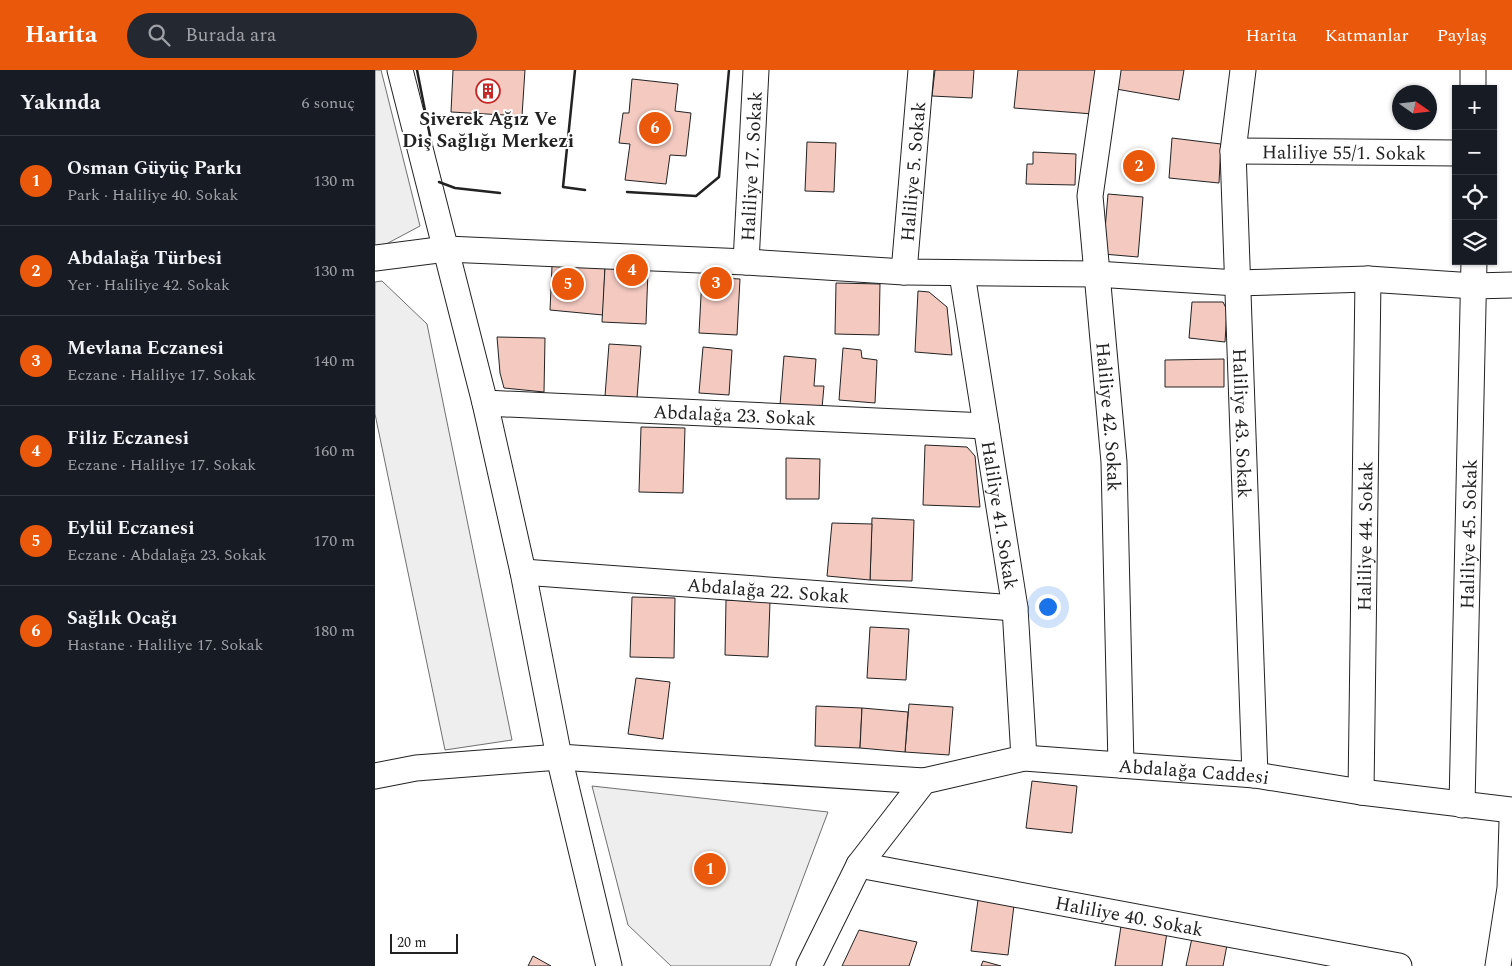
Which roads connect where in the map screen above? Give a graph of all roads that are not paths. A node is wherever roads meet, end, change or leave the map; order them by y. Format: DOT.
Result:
graph roads {
  1 [pos="400,70"];
  2 [pos="756,70"];
  3 [pos="921,70"];
  4 [pos="1108,70"];
  5 [pos="1243,70"];
  6 [pos="1473,70"];
  7 [pos="1473,85"];
  8 [pos="1233,151"];
  9 [pos="1452,154"];
  10 [pos="446,249"];
  11 [pos="375,258"];
  12 [pos="746,262"];
  13 [pos="1474,265"];
  14 [pos="904,272"];
  15 [pos="962,274"];
  16 [pos="1096,274"];
  17 [pos="1368,279"];
  18 [pos="1237,283"];
  19 [pos="1512,285"];
  20 [pos="1474,286"];
  21 [pos="485,403"];
  22 [pos="985,426"];
  23 [pos="523,572"];
  24 [pos="1015,608"];
  25 [pos="559,757"];
  26 [pos="1024,758"];
  27 [pos="1121,765"];
  28 [pos="1255,775"];
  29 [pos="375,776"];
  30 [pos="924,781"];
  31 [pos="1361,792"];
  32 [pos="1462,805"];
  33 [pos="1512,810"];
  34 [pos="1512,821"];
  35 [pos="859,865"];
  36 [pos="1511,888"];
  37 [pos="609,966"];
  38 [pos="809,966"];
  39 [pos="1399,966"];
  40 [pos="1498,966"];
  1 -- 10 [label="street"];
  2 -- 12 [label="street, Haliliye 17. Sokak"];
  3 -- 14 [label="street, Haliliye 5. Sokak"];
  4 -- 16 [label="street, Haliliye 42. Sokak"];
  5 -- 8 [label="street, Haliliye 43. Sokak"];
  6 -- 7 [label="street"];
  8 -- 9 [label="street, Haliliye 55/1. Sokak"];
  8 -- 18 [label="street, Haliliye 43. Sokak"];
  10 -- 11 [label="street"];
  10 -- 12 [label="street"];
  10 -- 21 [label="street"];
  12 -- 14 [label="street"];
  13 -- 20 [label="street, Haliliye 45. Sokak"];
  14 -- 15 [label="street"];
  15 -- 16 [label="street"];
  15 -- 22 [label="street, Haliliye 41. Sokak"];
  16 -- 18 [label="street"];
  16 -- 27 [label="street, Haliliye 42. Sokak"];
  17 -- 18 [label="street"];
  17 -- 20 [label="street"];
  17 -- 31 [label="street, Haliliye 44. Sokak"];
  18 -- 28 [label="street, Haliliye 43. Sokak"];
  19 -- 20 [label="street"];
  20 -- 32 [label="street, Haliliye 45. Sokak"];
  21 -- 22 [label="street, Abdalağa 23. Sokak"];
  21 -- 23 [label="street"];
  22 -- 24 [label="street, Haliliye 41. Sokak"];
  23 -- 24 [label="street, Abdalağa 22. Sokak"];
  23 -- 25 [label="street"];
  24 -- 26 [label="street, Haliliye 41. Sokak"];
  25 -- 29 [label="street, Abdalağa Caddesi"];
  25 -- 30 [label="street, Abdalağa Caddesi"];
  25 -- 37 [label="street"];
  26 -- 27 [label="street, Abdalağa Caddesi"];
  26 -- 30 [label="street, Abdalağa Caddesi"];
  27 -- 28 [label="street, Abdalağa Caddesi"];
  28 -- 31 [label="street, Abdalağa Caddesi"];
  30 -- 35 [label="street"];
  31 -- 32 [label="street, Abdalağa Caddesi"];
  32 -- 33 [label="street, Abdalağa Caddesi"];
  34 -- 36 [label="street"];
  35 -- 38 [label="street"];
  35 -- 39 [label="street, Haliliye 40. Sokak"];
  36 -- 40 [label="street"];
}
